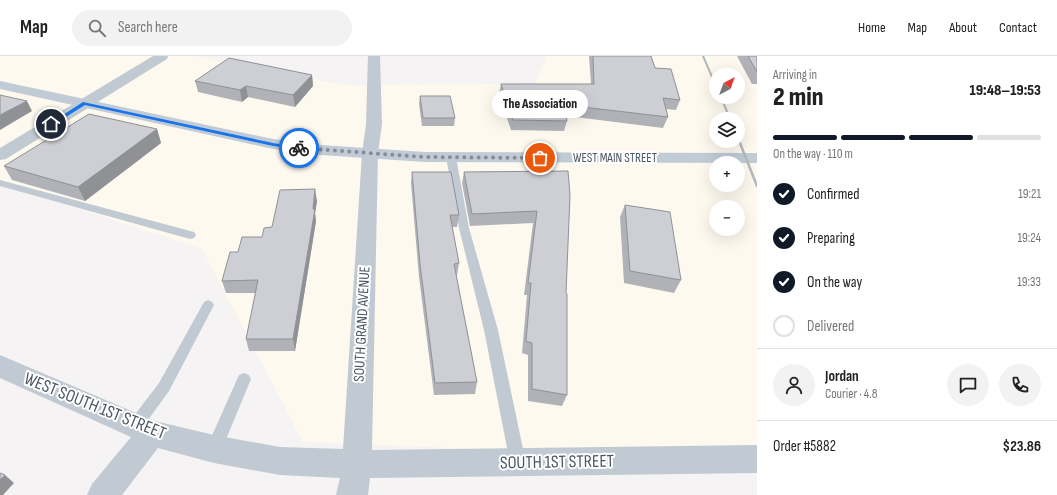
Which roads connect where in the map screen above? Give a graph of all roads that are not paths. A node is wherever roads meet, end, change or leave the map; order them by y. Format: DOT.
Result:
graph roads {
  1 [pos="162,56"];
  2 [pos="374,56"];
  3 [pos="0,85"];
  4 [pos="85,103"];
  5 [pos="370,153"];
  6 [pos="0,155"];
  7 [pos="451,157"];
  8 [pos="757,158"];
  9 [pos="0,184"];
  10 [pos="190,235"];
  11 [pos="208,305"];
  12 [pos="0,366"];
  13 [pos="244,379"];
  14 [pos="144,429"];
  15 [pos="214,449"];
  16 [pos="757,459"];
  17 [pos="518,463"];
  18 [pos="357,464"];
  19 [pos="103,495"];
  20 [pos="352,495"];
  1 -- 4 [label="street"];
  2 -- 5 [label="street, SOUTH GRAND AVENUE"];
  3 -- 4 [label="main road, WEST MAIN STREET"];
  4 -- 5 [label="main road, WEST MAIN STREET"];
  4 -- 6 [label="street"];
  5 -- 7 [label="main road, WEST MAIN STREET"];
  5 -- 18 [label="street, SOUTH GRAND AVENUE"];
  7 -- 8 [label="main road, WEST MAIN STREET"];
  7 -- 17 [label="lane"];
  9 -- 10 [label="lane"];
  11 -- 14 [label="lane"];
  12 -- 14 [label="street, WEST SOUTH 1ST STREET"];
  13 -- 15 [label="lane"];
  14 -- 15 [label="street, WEST SOUTH 1ST STREET"];
  14 -- 19 [label="street"];
  15 -- 18 [label="street, WEST SOUTH 1ST STREET"];
  16 -- 17 [label="street, SOUTH 1ST STREET"];
  17 -- 18 [label="street, SOUTH 1ST STREET"];
  18 -- 20 [label="street, SOUTH GRAND AVENUE"];
}
